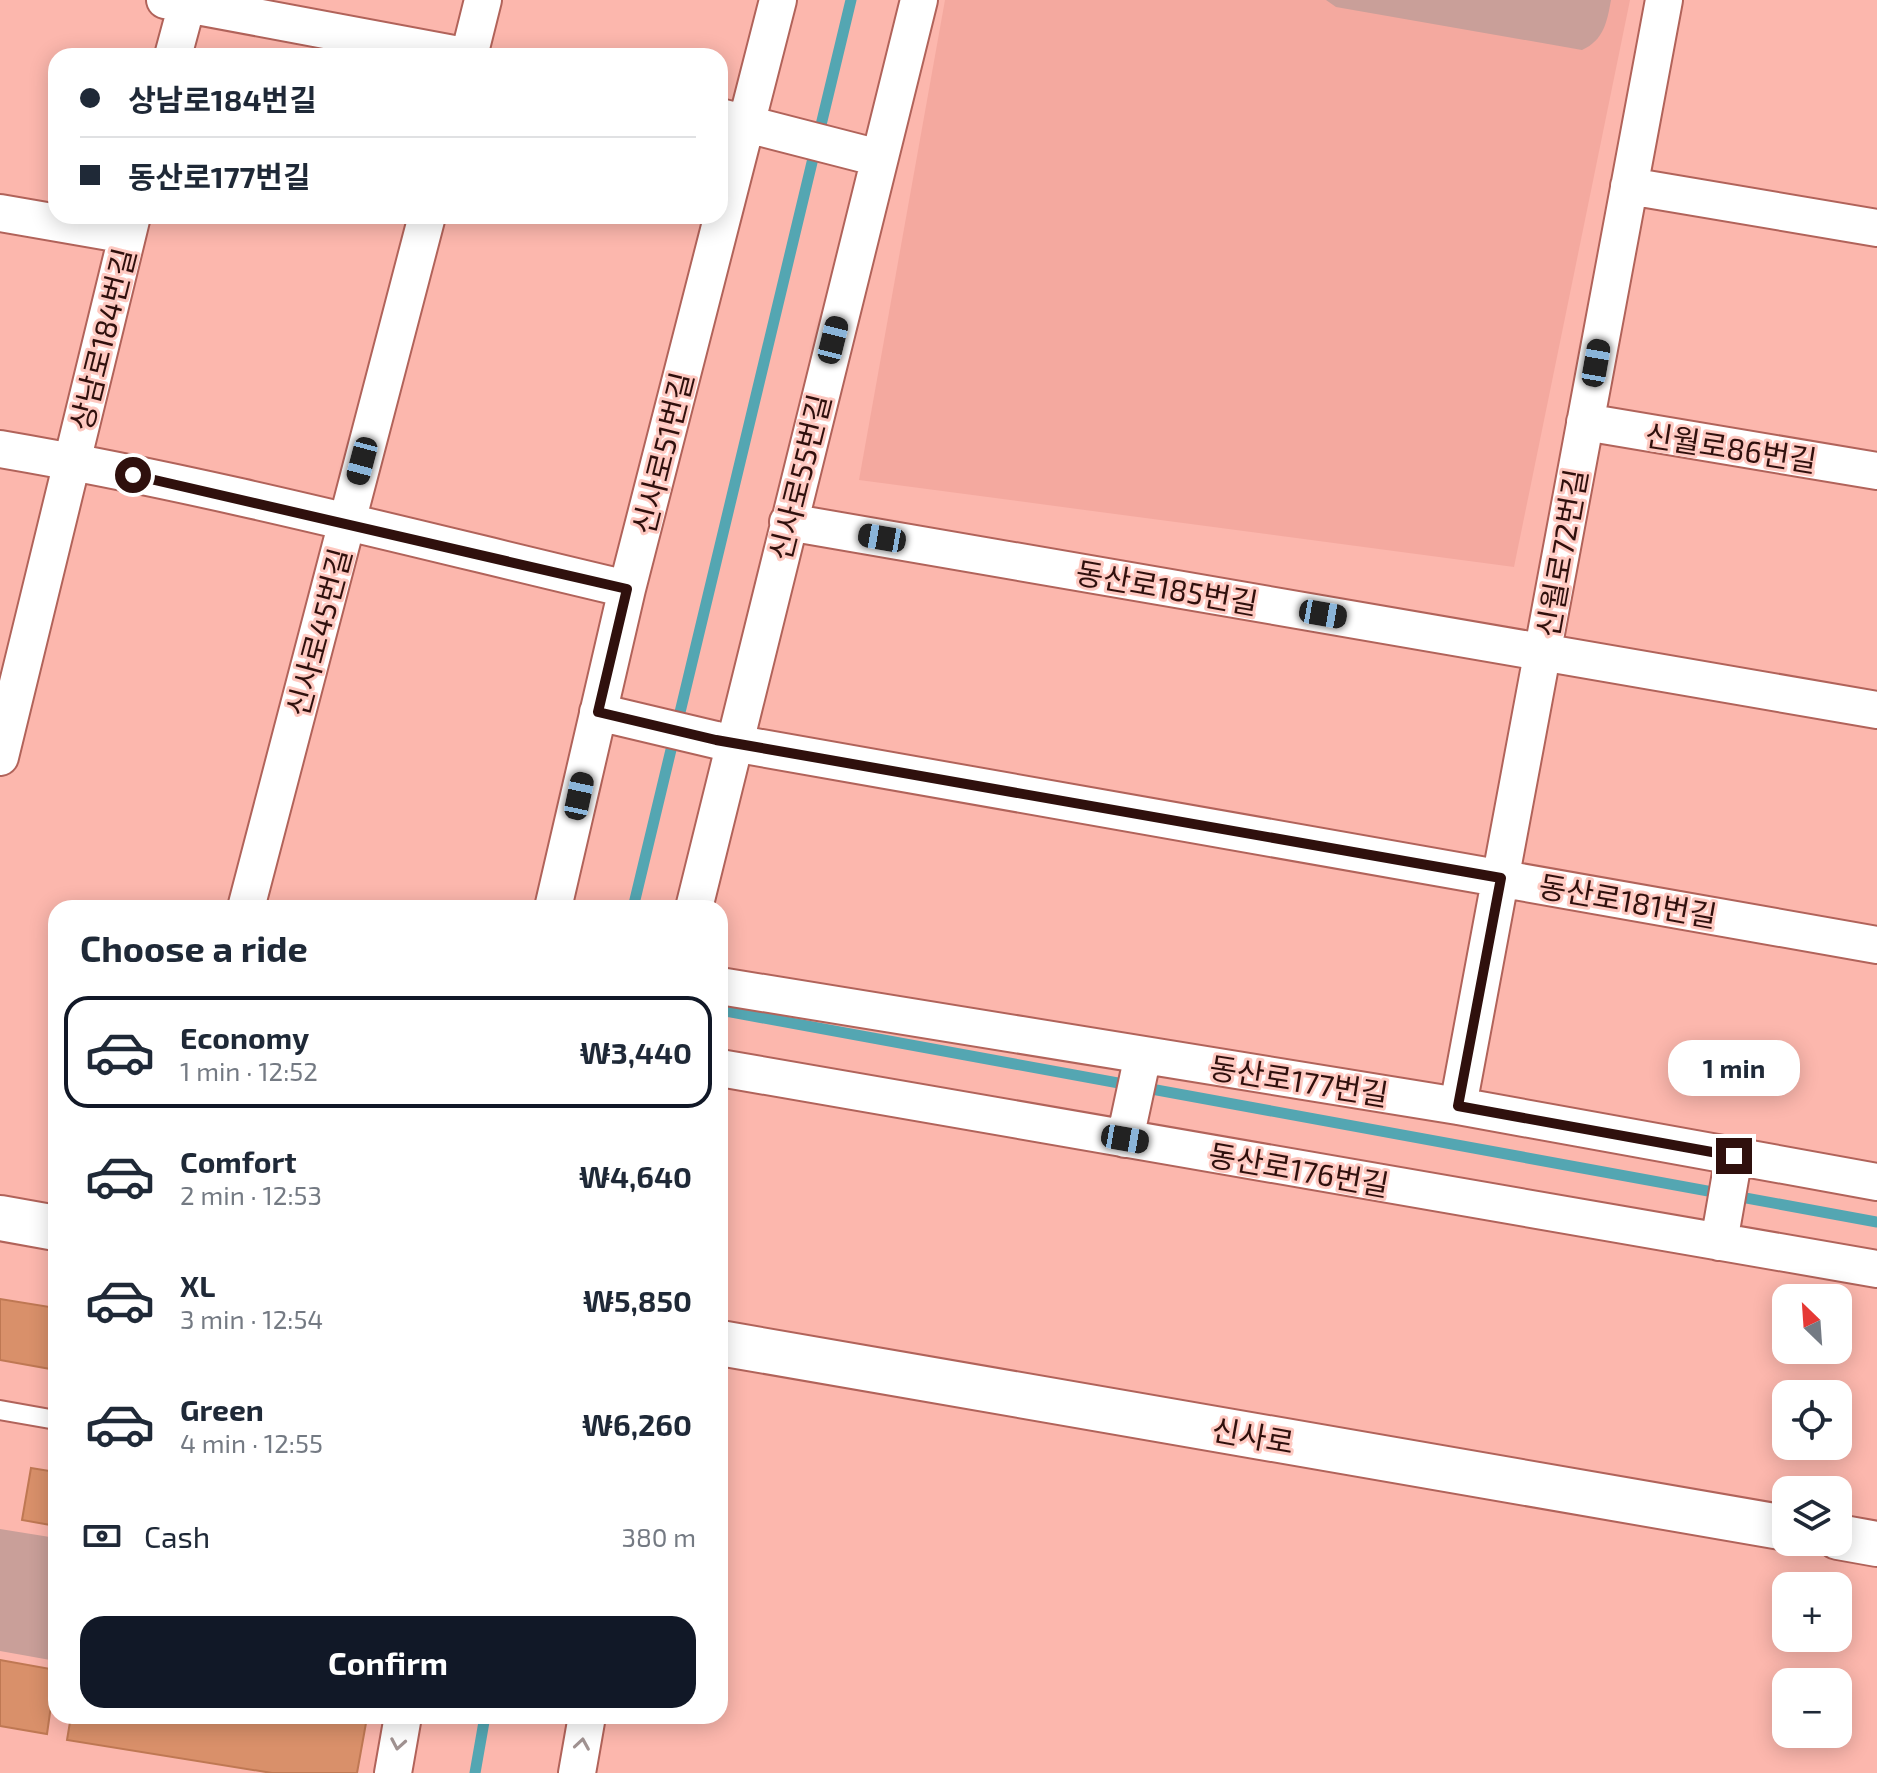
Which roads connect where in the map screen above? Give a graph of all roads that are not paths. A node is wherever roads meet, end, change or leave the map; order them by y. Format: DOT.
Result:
graph roads {
  1 [pos="483,0"];
  2 [pos="778,0"];
  3 [pos="919,0"];
  4 [pos="1664,0"];
  5 [pos="176,2"];
  6 [pos="173,48"];
  7 [pos="423,48"];
  8 [pos="468,48"];
  9 [pos="743,123"];
  10 [pos="872,157"];
  11 [pos="728,183"];
  12 [pos="1629,186"];
  13 [pos="0,213"];
  14 [pos="48,217"];
  15 [pos="425,224"];
  16 [pos="718,224"];
  17 [pos="130,225"];
  18 [pos="1877,228"];
  19 [pos="1585,422"];
  20 [pos="0,449"];
  21 [pos="72,461"];
  22 [pos="1877,471"];
  23 [pos="346,522"];
  24 [pos="788,522"];
  25 [pos="627,589"];
  26 [pos="1543,652"];
  27 [pos="7,698"];
  28 [pos="1877,710"];
  29 [pos="608,713"];
  30 [pos="726,741"];
  31 [pos="0,757"];
  32 [pos="1501,878"];
  33 [pos="248,900"];
  34 [pos="555,900"];
  35 [pos="696,900"];
  36 [pos="1877,945"];
  37 [pos="728,987"];
  38 [pos="1142,1060"];
  39 [pos="728,1069"];
  40 [pos="1458,1106"];
  41 [pos="1127,1133"];
  42 [pos="1732,1165"];
  43 [pos="1877,1182"];
  44 [pos="0,1218"];
  45 [pos="48,1227"];
  46 [pos="1720,1236"];
  47 [pos="1877,1269"];
  48 [pos="728,1344"];
  49 [pos="0,1410"];
  50 [pos="48,1419"];
  51 [pos="1772,1526"];
  52 [pos="1852,1540"];
  53 [pos="1877,1544"];
  54 [pos="402,1724"];
  55 [pos="586,1724"];
  56 [pos="393,1773"];
  57 [pos="577,1773"];
  1 -- 8 [label="street"];
  2 -- 9 [label="street, 신사로51번길"];
  3 -- 10 [label="street, 신사로55번길"];
  4 -- 12 [label="street, 신월로72번길"];
  5 -- 6 [label="street"];
  5 -- 7 [label="street"];
  9 -- 10 [label="street"];
  9 -- 11 [label="street, 신사로51번길"];
  10 -- 24 [label="street, 신사로55번길"];
  12 -- 18 [label="street"];
  12 -- 19 [label="street, 신월로72번길"];
  13 -- 14 [label="street"];
  15 -- 23 [label="street, 신사로45번길"];
  16 -- 25 [label="street, 신사로51번길"];
  17 -- 21 [label="street, 상남로184번길"];
  19 -- 22 [label="street, 신월로86번길"];
  19 -- 26 [label="street, 신월로72번길"];
  20 -- 21 [label="street, 상남로184번길"];
  21 -- 23 [label="street, 상남로184번길"];
  21 -- 27 [label="street, 상남로184번길"];
  23 -- 25 [label="street, 상남로184번길"];
  23 -- 33 [label="street, 신사로45번길"];
  24 -- 26 [label="street, 동산로185번길"];
  24 -- 30 [label="street, 신사로55번길"];
  25 -- 29 [label="street, 신사로51번길"];
  26 -- 28 [label="street, 동산로185번길"];
  26 -- 32 [label="street, 신월로72번길"];
  27 -- 31 [label="street, 상남로184번길"];
  29 -- 30 [label="street, 동산로181번길"];
  29 -- 34 [label="street, 신사로51번길"];
  30 -- 32 [label="street, 동산로181번길"];
  30 -- 35 [label="street, 신사로55번길"];
  32 -- 36 [label="street, 동산로181번길"];
  32 -- 40 [label="street, 신월로72번길"];
  37 -- 38 [label="street, 동산로177번길"];
  38 -- 40 [label="street, 동산로177번길"];
  38 -- 41 [label="street"];
  39 -- 41 [label="street, 동산로176번길"];
  40 -- 42 [label="street, 동산로177번길"];
  41 -- 46 [label="street, 동산로176번길"];
  42 -- 43 [label="street, 동산로177번길"];
  42 -- 46 [label="street"];
  44 -- 45 [label="main road"];
  46 -- 47 [label="street, 동산로176번길"];
  48 -- 51 [label="main road, 신사로"];
  49 -- 50 [label="lane"];
  52 -- 53 [label="main road"];
  54 -- 56 [label="street, one-way"];
  57 -- 55 [label="street, one-way"];
}
